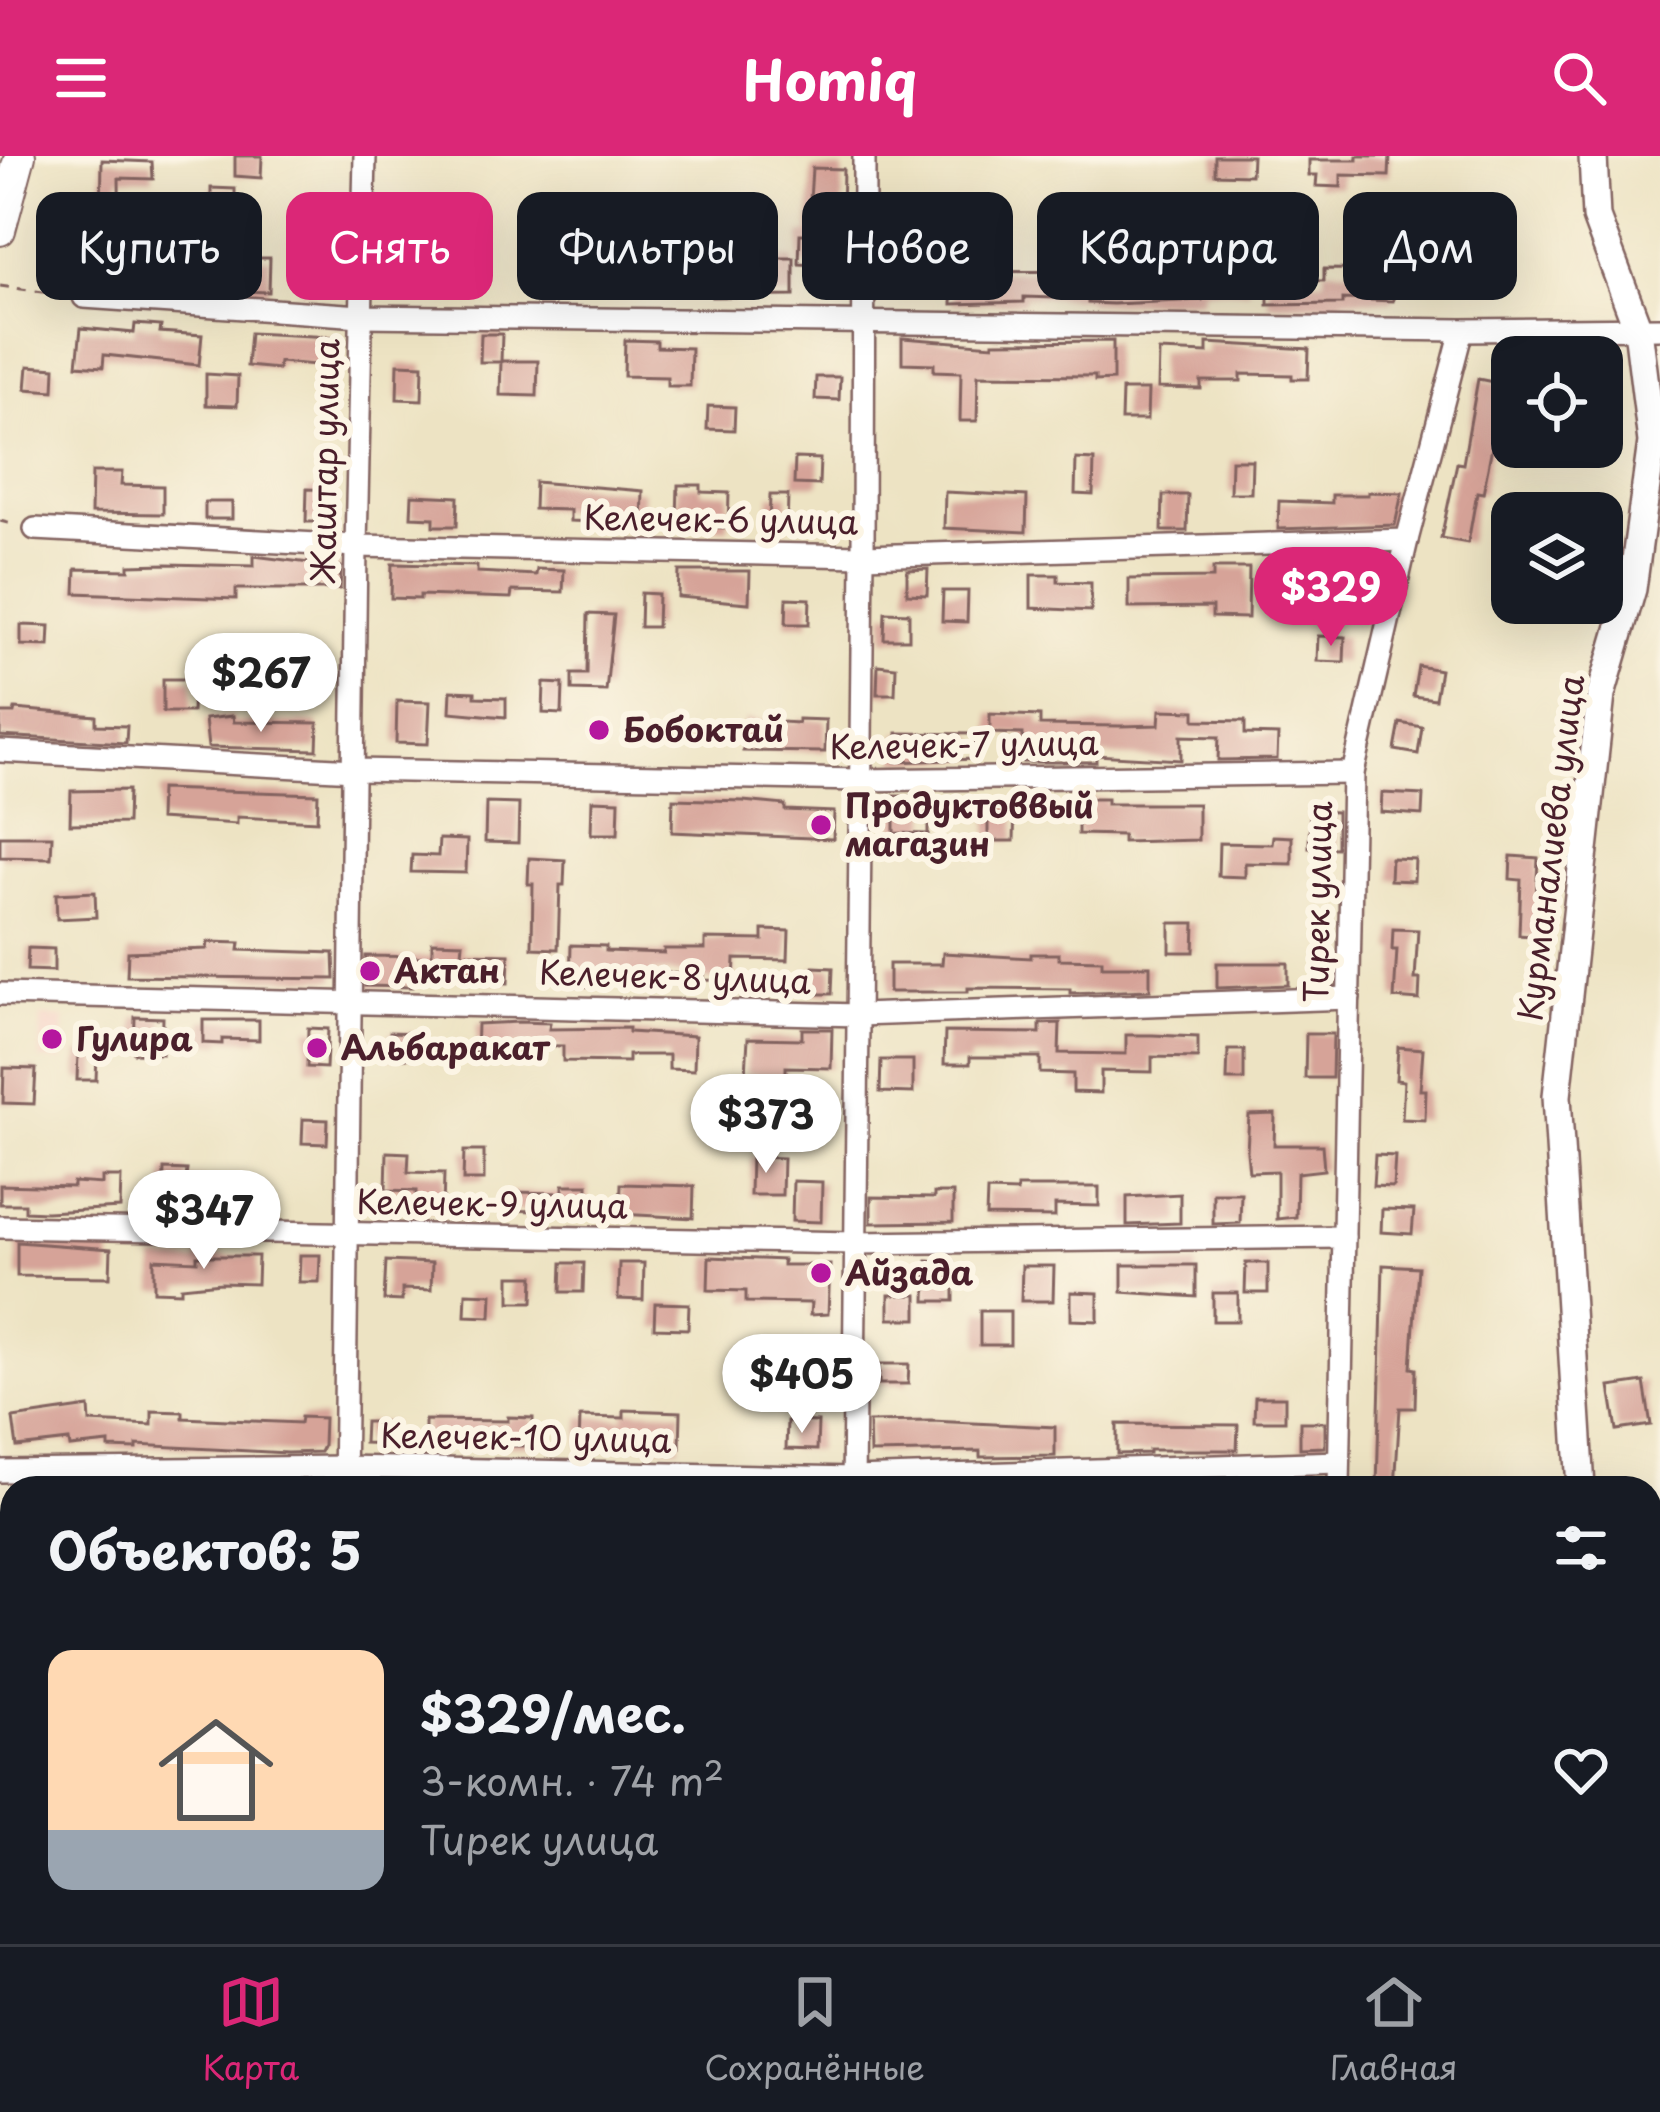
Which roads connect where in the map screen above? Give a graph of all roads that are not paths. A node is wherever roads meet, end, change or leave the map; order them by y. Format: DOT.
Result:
graph roads {
  1 [pos="20,156"];
  2 [pos="365,156"];
  3 [pos="863,156"];
  4 [pos="1593,156"];
  5 [pos="0,230"];
  6 [pos="128,300"];
  7 [pos="361,316"];
  8 [pos="862,324"];
  9 [pos="1649,329"];
  10 [pos="1462,330"];
  11 [pos="35,529"];
  12 [pos="1406,540"];
  13 [pos="356,546"];
  14 [pos="863,556"];
  15 [pos="0,751"];
  16 [pos="355,770"];
  17 [pos="1353,772"];
  18 [pos="859,780"];
  19 [pos="0,994"];
  20 [pos="1348,998"];
  21 [pos="352,1002"];
  22 [pos="859,1015"];
  23 [pos="0,1227"];
  24 [pos="346,1235"];
  25 [pos="1344,1237"];
  26 [pos="855,1243"];
  27 [pos="1339,1462"];
  28 [pos="0,1471"];
  29 [pos="246,1476"];
  30 [pos="344,1476"];
  31 [pos="853,1476"];
  32 [pos="1015,1476"];
  33 [pos="1339,1476"];
  34 [pos="1580,1476"];
  1 -- 5 [label="main road"];
  2 -- 7 [label="street, Жаштар улица"];
  3 -- 8 [label="street"];
  4 -- 9 [label="street, Курманалиева улица"];
  6 -- 7 [label="street"];
  7 -- 8 [label="street"];
  7 -- 13 [label="street, Жаштар улица"];
  8 -- 10 [label="street"];
  8 -- 14 [label="street"];
  9 -- 10 [label="street"];
  9 -- 34 [label="street, Курманалиева улица"];
  10 -- 12 [label="street, Тирек улица"];
  11 -- 13 [label="street, Келечек-6 улица"];
  12 -- 14 [label="street, Келечек-6 улица"];
  12 -- 17 [label="street, Тирек улица"];
  13 -- 14 [label="street, Келечек-6 улица"];
  13 -- 16 [label="street, Жаштар улица"];
  14 -- 18 [label="street"];
  15 -- 16 [label="street, Келечек-7 улица"];
  16 -- 18 [label="street, Келечек-7 улица"];
  16 -- 21 [label="street, Жаштар улица"];
  17 -- 18 [label="street, Келечек-7 улица"];
  17 -- 20 [label="street, Тирек улица"];
  18 -- 22 [label="street"];
  19 -- 21 [label="street, Келечек-8 улица"];
  20 -- 22 [label="street, Келечек-8 улица"];
  20 -- 25 [label="street, Тирек улица"];
  21 -- 22 [label="street, Келечек-8 улица"];
  21 -- 24 [label="street, Жаштар улица"];
  22 -- 26 [label="street"];
  23 -- 24 [label="street, Келечек-9 улица"];
  24 -- 26 [label="street, Келечек-9 улица"];
  24 -- 30 [label="street, Жаштар улица"];
  25 -- 26 [label="street, Келечек-9 улица"];
  25 -- 27 [label="street, Тирек улица"];
  26 -- 31 [label="street"];
  27 -- 32 [label="street, Келечек-10 улица"];
  27 -- 33 [label="street, Тирек улица"];
  28 -- 29 [label="street, Келечек-10 улица"];
}
